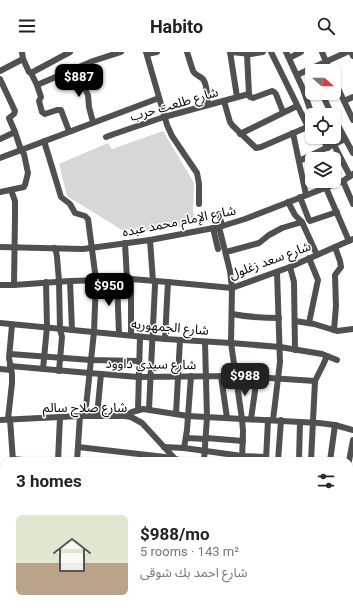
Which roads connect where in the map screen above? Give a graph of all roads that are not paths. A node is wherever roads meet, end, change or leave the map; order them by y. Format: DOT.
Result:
graph roads {
  1 [pos="70,52"];
  2 [pos="121,52"];
  3 [pos="157,52"];
  4 [pos="187,52"];
  5 [pos="231,52"];
  6 [pos="263,52"];
  7 [pos="271,52"];
  8 [pos="301,52"];
  9 [pos="322,52"];
  10 [pos="347,52"];
  11 [pos="351,52"];
  12 [pos="147,53"];
  13 [pos="247,54"];
  14 [pos="23,55"];
  15 [pos="288,55"];
  16 [pos="353,56"];
  17 [pos="326,62"];
  18 [pos="75,69"];
  19 [pos="0,71"];
  20 [pos="31,73"];
  21 [pos="297,76"];
  22 [pos="0,79"];
  23 [pos="37,85"];
  24 [pos="249,94"];
  25 [pos="341,95"];
  26 [pos="237,97"];
  27 [pos="353,97"];
  28 [pos="159,98"];
  29 [pos="224,101"];
  30 [pos="344,101"];
  31 [pos="208,105"];
  32 [pos="297,106"];
  33 [pos="310,108"];
  34 [pos="283,112"];
  35 [pos="164,117"];
  36 [pos="305,118"];
  37 [pos="353,120"];
  38 [pos="93,122"];
  39 [pos="305,128"];
  40 [pos="69,131"];
  41 [pos="341,131"];
  42 [pos="15,132"];
  43 [pos="293,133"];
  44 [pos="240,134"];
  45 [pos="106,137"];
  46 [pos="0,139"];
  47 [pos="345,139"];
  48 [pos="44,141"];
  49 [pos="331,146"];
  50 [pos="21,150"];
  51 [pos="321,152"];
  52 [pos="353,153"];
  53 [pos="0,158"];
  54 [pos="305,160"];
  55 [pos="299,162"];
  56 [pos="351,175"];
  57 [pos="343,181"];
  58 [pos="323,188"];
  59 [pos="326,188"];
  60 [pos="11,190"];
  61 [pos="0,192"];
  62 [pos="303,196"];
  63 [pos="288,202"];
  64 [pos="199,204"];
  65 [pos="353,204"];
  66 [pos="336,212"];
  67 [pos="219,214"];
  68 [pos="302,222"];
  69 [pos="218,227"];
  70 [pos="150,240"];
  71 [pos="351,240"];
  72 [pos="125,243"];
  73 [pos="0,247"];
  74 [pos="15,247"];
  75 [pos="92,247"];
  76 [pos="335,247"];
  77 [pos="54,248"];
  78 [pos="218,249"];
  79 [pos="226,252"];
  80 [pos="317,255"];
  81 [pos="309,258"];
  82 [pos="290,266"];
  83 [pos="277,272"];
  84 [pos="129,279"];
  85 [pos="96,280"];
  86 [pos="117,280"];
  87 [pos="59,281"];
  88 [pos="70,281"];
  89 [pos="153,281"];
  90 [pos="46,282"];
  91 [pos="168,282"];
  92 [pos="0,285"];
  93 [pos="14,285"];
  94 [pos="232,288"];
  95 [pos="232,314"];
  96 [pos="278,318"];
  97 [pos="295,322"];
  98 [pos="0,323"];
  99 [pos="309,323"];
  100 [pos="12,325"];
  101 [pos="46,328"];
  102 [pos="60,329"];
  103 [pos="353,329"];
  104 [pos="72,330"];
  105 [pos="334,330"];
  106 [pos="94,332"];
  107 [pos="119,334"];
  108 [pos="131,335"];
  109 [pos="140,336"];
  110 [pos="153,338"];
  111 [pos="165,339"];
  112 [pos="180,340"];
  113 [pos="205,342"];
  114 [pos="231,343"];
  115 [pos="280,347"];
  116 [pos="295,350"];
  117 [pos="10,354"];
  118 [pos="44,356"];
  119 [pos="327,356"];
  120 [pos="60,357"];
  121 [pos="91,360"];
  122 [pos="337,360"];
  123 [pos="138,361"];
  124 [pos="11,368"];
  125 [pos="0,369"];
  126 [pos="43,369"];
  127 [pos="59,371"];
  128 [pos="89,373"];
  129 [pos="101,374"];
  130 [pos="178,376"];
  131 [pos="191,376"];
  132 [pos="206,376"];
  133 [pos="221,376"];
  134 [pos="237,376"];
  135 [pos="138,377"];
  136 [pos="151,377"];
  137 [pos="257,377"];
  138 [pos="278,379"];
  139 [pos="315,381"];
  140 [pos="149,409"];
  141 [pos="138,410"];
  142 [pos="176,414"];
  143 [pos="83,416"];
  144 [pos="97,416"];
  145 [pos="125,416"];
  146 [pos="188,416"];
  147 [pos="60,417"];
  148 [pos="207,417"];
  149 [pos="227,418"];
  150 [pos="9,419"];
  151 [pos="242,419"];
  152 [pos="251,419"];
  153 [pos="0,420"];
  154 [pos="270,420"];
  155 [pos="281,420"];
  156 [pos="300,422"];
  157 [pos="313,422"];
  158 [pos="335,426"];
  159 [pos="353,430"];
  160 [pos="186,438"];
  161 [pos="206,438"];
  162 [pos="353,440"];
  163 [pos="243,441"];
  164 [pos="78,447"];
  165 [pos="164,447"];
  166 [pos="184,448"];
  167 [pos="205,451"];
  168 [pos="13,457"];
  169 [pos="58,457"];
  170 [pos="77,457"];
  171 [pos="150,457"];
  172 [pos="173,457"];
  173 [pos="204,457"];
  174 [pos="233,457"];
  175 [pos="242,457"];
  176 [pos="266,457"];
  177 [pos="278,457"];
  178 [pos="299,457"];
  179 [pos="311,457"];
  180 [pos="331,457"];
  181 [pos="350,457"];
  1 -- 20 [label="street"];
  2 -- 18 [label="street"];
  3 -- 12 [label="street"];
  4 -- 31 [label="street"];
  5 -- 13 [label="street"];
  5 -- 26 [label="street"];
  6 -- 13 [label="street"];
  7 -- 32 [label="street"];
  8 -- 15 [label="street"];
  9 -- 17 [label="street"];
  10 -- 17 [label="street"];
  11 -- 16 [label="street"];
  12 -- 28 [label="street"];
  13 -- 24 [label="street"];
  14 -- 19 [label="street"];
  14 -- 20 [label="street"];
  15 -- 21 [label="street"];
  17 -- 21 [label="street"];
  18 -- 23 [label="street"];
  18 -- 38 [label="street"];
  20 -- 23 [label="street"];
  21 -- 33 [label="street"];
  22 -- 42 [label="street"];
  23 -- 40 [label="street"];
  24 -- 26 [label="street, شارع طلعت حرب"];
  24 -- 34 [label="street, شارع طلعت حرب"];
  25 -- 30 [label="street"];
  26 -- 29 [label="street, شارع طلعت حرب"];
  27 -- 30 [label="street"];
  28 -- 35 [label="street"];
  28 -- 38 [label="street"];
  29 -- 31 [label="street, شارع طلعت حرب"];
  29 -- 44 [label="street"];
  30 -- 37 [label="street"];
  31 -- 35 [label="street, شارع طلعت حرب"];
  32 -- 34 [label="street"];
  32 -- 36 [label="street"];
  34 -- 44 [label="street"];
  35 -- 45 [label="street, شارع طلعت حرب"];
  35 -- 64 [label="street"];
  38 -- 40 [label="street"];
  39 -- 43 [label="street"];
  40 -- 48 [label="street"];
  41 -- 47 [label="street"];
  42 -- 46 [label="street"];
  42 -- 50 [label="street"];
  43 -- 44 [label="street"];
  43 -- 55 [label="street"];
  47 -- 49 [label="street"];
  47 -- 52 [label="street"];
  48 -- 50 [label="street"];
  48 -- 75 [label="street"];
  49 -- 51 [label="street"];
  49 -- 56 [label="street"];
  50 -- 53 [label="street"];
  50 -- 60 [label="street"];
  54 -- 55 [label="street"];
  55 -- 62 [label="street"];
  56 -- 57 [label="street, شارع الإمام محمد عبده"];
  57 -- 65 [label="street"];
  58 -- 62 [label="street, شارع الإمام محمد عبده"];
  59 -- 66 [label="street"];
  60 -- 61 [label="street"];
  60 -- 74 [label="street"];
  62 -- 63 [label="street, شارع الإمام محمد عبده"];
  62 -- 66 [label="street"];
  63 -- 68 [label="street"];
  63 -- 69 [label="street, شارع الإمام محمد عبده"];
  66 -- 71 [label="street"];
  67 -- 69 [label="street"];
  68 -- 79 [label="street"];
  68 -- 80 [label="street"];
  69 -- 70 [label="street, شارع الإمام محمد عبده"];
  69 -- 78 [label="street"];
  69 -- 79 [label="street"];
  70 -- 72 [label="street, شارع الإمام محمد عبده"];
  70 -- 89 [label="street"];
  71 -- 76 [label="street, شارع سعد زغلول"];
  72 -- 75 [label="street, شارع الإمام محمد عبده"];
  72 -- 84 [label="street"];
  73 -- 74 [label="street, شارع الإمام محمد عبده"];
  74 -- 77 [label="street, شارع الإمام محمد عبده"];
  74 -- 93 [label="street"];
  75 -- 77 [label="street, شارع الإمام محمد عبده"];
  75 -- 85 [label="street"];
  76 -- 80 [label="street, شارع سعد زغلول"];
  76 -- 105 [label="street"];
  77 -- 87 [label="street"];
  79 -- 94 [label="street"];
  80 -- 81 [label="street, شارع سعد زغلول"];
  81 -- 82 [label="street, شارع سعد زغلول"];
  81 -- 99 [label="street"];
  82 -- 83 [label="street, شارع سعد زغلول"];
  82 -- 97 [label="street"];
  83 -- 94 [label="street, شارع سعد زغلول"];
  83 -- 96 [label="street"];
  84 -- 86 [label="street, شارع سعد زغلول"];
  84 -- 89 [label="street, شارع سعد زغلول"];
  84 -- 108 [label="street"];
  85 -- 86 [label="street, شارع سعد زغلول"];
  85 -- 88 [label="street, شارع سعد زغلول"];
  85 -- 106 [label="street"];
  86 -- 107 [label="street"];
  87 -- 88 [label="street, شارع سعد زغلول"];
  87 -- 90 [label="street, شارع سعد زغلول"];
  87 -- 102 [label="street"];
  88 -- 104 [label="street"];
  89 -- 91 [label="street, شارع سعد زغلول"];
  89 -- 110 [label="street"];
  90 -- 93 [label="street, شارع سعد زغلول"];
  90 -- 101 [label="street"];
  91 -- 94 [label="street, شارع سعد زغلول"];
  91 -- 111 [label="street"];
  92 -- 93 [label="street, شارع سعد زغلول"];
  94 -- 95 [label="street"];
  95 -- 96 [label="street"];
  95 -- 114 [label="street"];
  96 -- 115 [label="street"];
  97 -- 99 [label="street"];
  97 -- 116 [label="street"];
  98 -- 100 [label="street, شارع الجمهوريه"];
  99 -- 105 [label="street"];
  100 -- 101 [label="street, شارع الجمهوريه"];
  100 -- 117 [label="street"];
  101 -- 102 [label="street, شارع الجمهوريه"];
  101 -- 118 [label="street"];
  102 -- 104 [label="street, شارع الجمهوريه"];
  102 -- 120 [label="street"];
  103 -- 105 [label="street"];
  104 -- 106 [label="street, شارع الجمهوريه"];
  106 -- 107 [label="street, شارع الجمهوريه"];
  106 -- 121 [label="street"];
  107 -- 108 [label="street, شارع الجمهوريه"];
  108 -- 109 [label="street, شارع الجمهوريه"];
  109 -- 110 [label="street, شارع الجمهوريه"];
  109 -- 123 [label="street"];
  110 -- 111 [label="street, شارع الجمهوريه"];
  110 -- 136 [label="street"];
  111 -- 112 [label="street, شارع الجمهوريه"];
  112 -- 113 [label="street, شارع الجمهوريه"];
  112 -- 130 [label="street"];
  113 -- 114 [label="street, شارع الجمهوريه"];
  113 -- 132 [label="street"];
  114 -- 115 [label="street, شارع الجمهوريه"];
  114 -- 134 [label="street"];
  115 -- 116 [label="street, شارع الجمهوريه"];
  115 -- 138 [label="street"];
  116 -- 119 [label="street, شارع الجمهوريه"];
  117 -- 118 [label="street"];
  117 -- 124 [label="street"];
  118 -- 120 [label="street"];
  118 -- 126 [label="street"];
  119 -- 122 [label="street, شارع الجمهوريه"];
  119 -- 139 [label="street"];
  120 -- 121 [label="street"];
  120 -- 127 [label="street"];
  121 -- 123 [label="street"];
  121 -- 128 [label="street"];
  123 -- 135 [label="street"];
  124 -- 125 [label="street, شارع سيدى داوود"];
  124 -- 126 [label="street, شارع سيدى داوود"];
  124 -- 150 [label="street"];
  126 -- 127 [label="street, شارع سيدى داوود"];
  127 -- 128 [label="street, شارع سيدى داوود"];
  128 -- 129 [label="street, شارع سيدى داوود"];
  128 -- 143 [label="street"];
  129 -- 135 [label="street, شارع سيدى داوود"];
  129 -- 144 [label="street"];
  130 -- 131 [label="street, شارع سيدى داوود"];
  130 -- 136 [label="street, شارع سيدى داوود"];
  130 -- 142 [label="street"];
  131 -- 132 [label="street, شارع سيدى داوود"];
  131 -- 146 [label="street"];
  132 -- 133 [label="street, شارع سيدى داوود"];
  132 -- 148 [label="street"];
  133 -- 134 [label="street, شارع سيدى داوود"];
  133 -- 149 [label="street"];
  134 -- 137 [label="street, شارع سيدى داوود"];
  134 -- 151 [label="street"];
  135 -- 136 [label="street, شارع سيدى داوود"];
  135 -- 141 [label="street"];
  136 -- 140 [label="street"];
  137 -- 138 [label="street, شارع سيدى داوود"];
  137 -- 152 [label="street"];
  138 -- 139 [label="street, شارع سيدى داوود"];
  138 -- 154 [label="street"];
  139 -- 157 [label="street"];
  140 -- 141 [label="street"];
  140 -- 142 [label="street"];
  141 -- 145 [label="street"];
  142 -- 146 [label="street"];
  143 -- 144 [label="street, شارع صلاح سالم"];
  143 -- 147 [label="street, شارع صلاح سالم"];
  143 -- 164 [label="street"];
  144 -- 145 [label="street, شارع صلاح سالم"];
  145 -- 165 [label="street, شارع صلاح سالم"];
  146 -- 148 [label="street"];
  146 -- 160 [label="street"];
  147 -- 150 [label="street, شارع صلاح سالم"];
  147 -- 169 [label="street"];
  148 -- 149 [label="street"];
  148 -- 161 [label="street"];
  149 -- 151 [label="street"];
  150 -- 153 [label="street, شارع صلاح سالم"];
  150 -- 168 [label="street"];
  151 -- 152 [label="street"];
  151 -- 163 [label="street"];
  152 -- 154 [label="street"];
  154 -- 155 [label="street"];
  154 -- 176 [label="street"];
  155 -- 156 [label="street"];
  155 -- 177 [label="street"];
  156 -- 157 [label="street"];
  156 -- 178 [label="street"];
  157 -- 158 [label="street"];
  157 -- 179 [label="street"];
  158 -- 159 [label="street"];
  158 -- 180 [label="street"];
  160 -- 161 [label="street"];
  160 -- 166 [label="street"];
  161 -- 163 [label="street"];
  161 -- 167 [label="street"];
  162 -- 181 [label="street"];
  163 -- 175 [label="street"];
  164 -- 170 [label="street"];
  164 -- 171 [label="street"];
  165 -- 166 [label="street"];
  165 -- 172 [label="street, شارع صلاح سالم"];
  166 -- 167 [label="street"];
  167 -- 173 [label="street"];
  167 -- 174 [label="street"];
}
